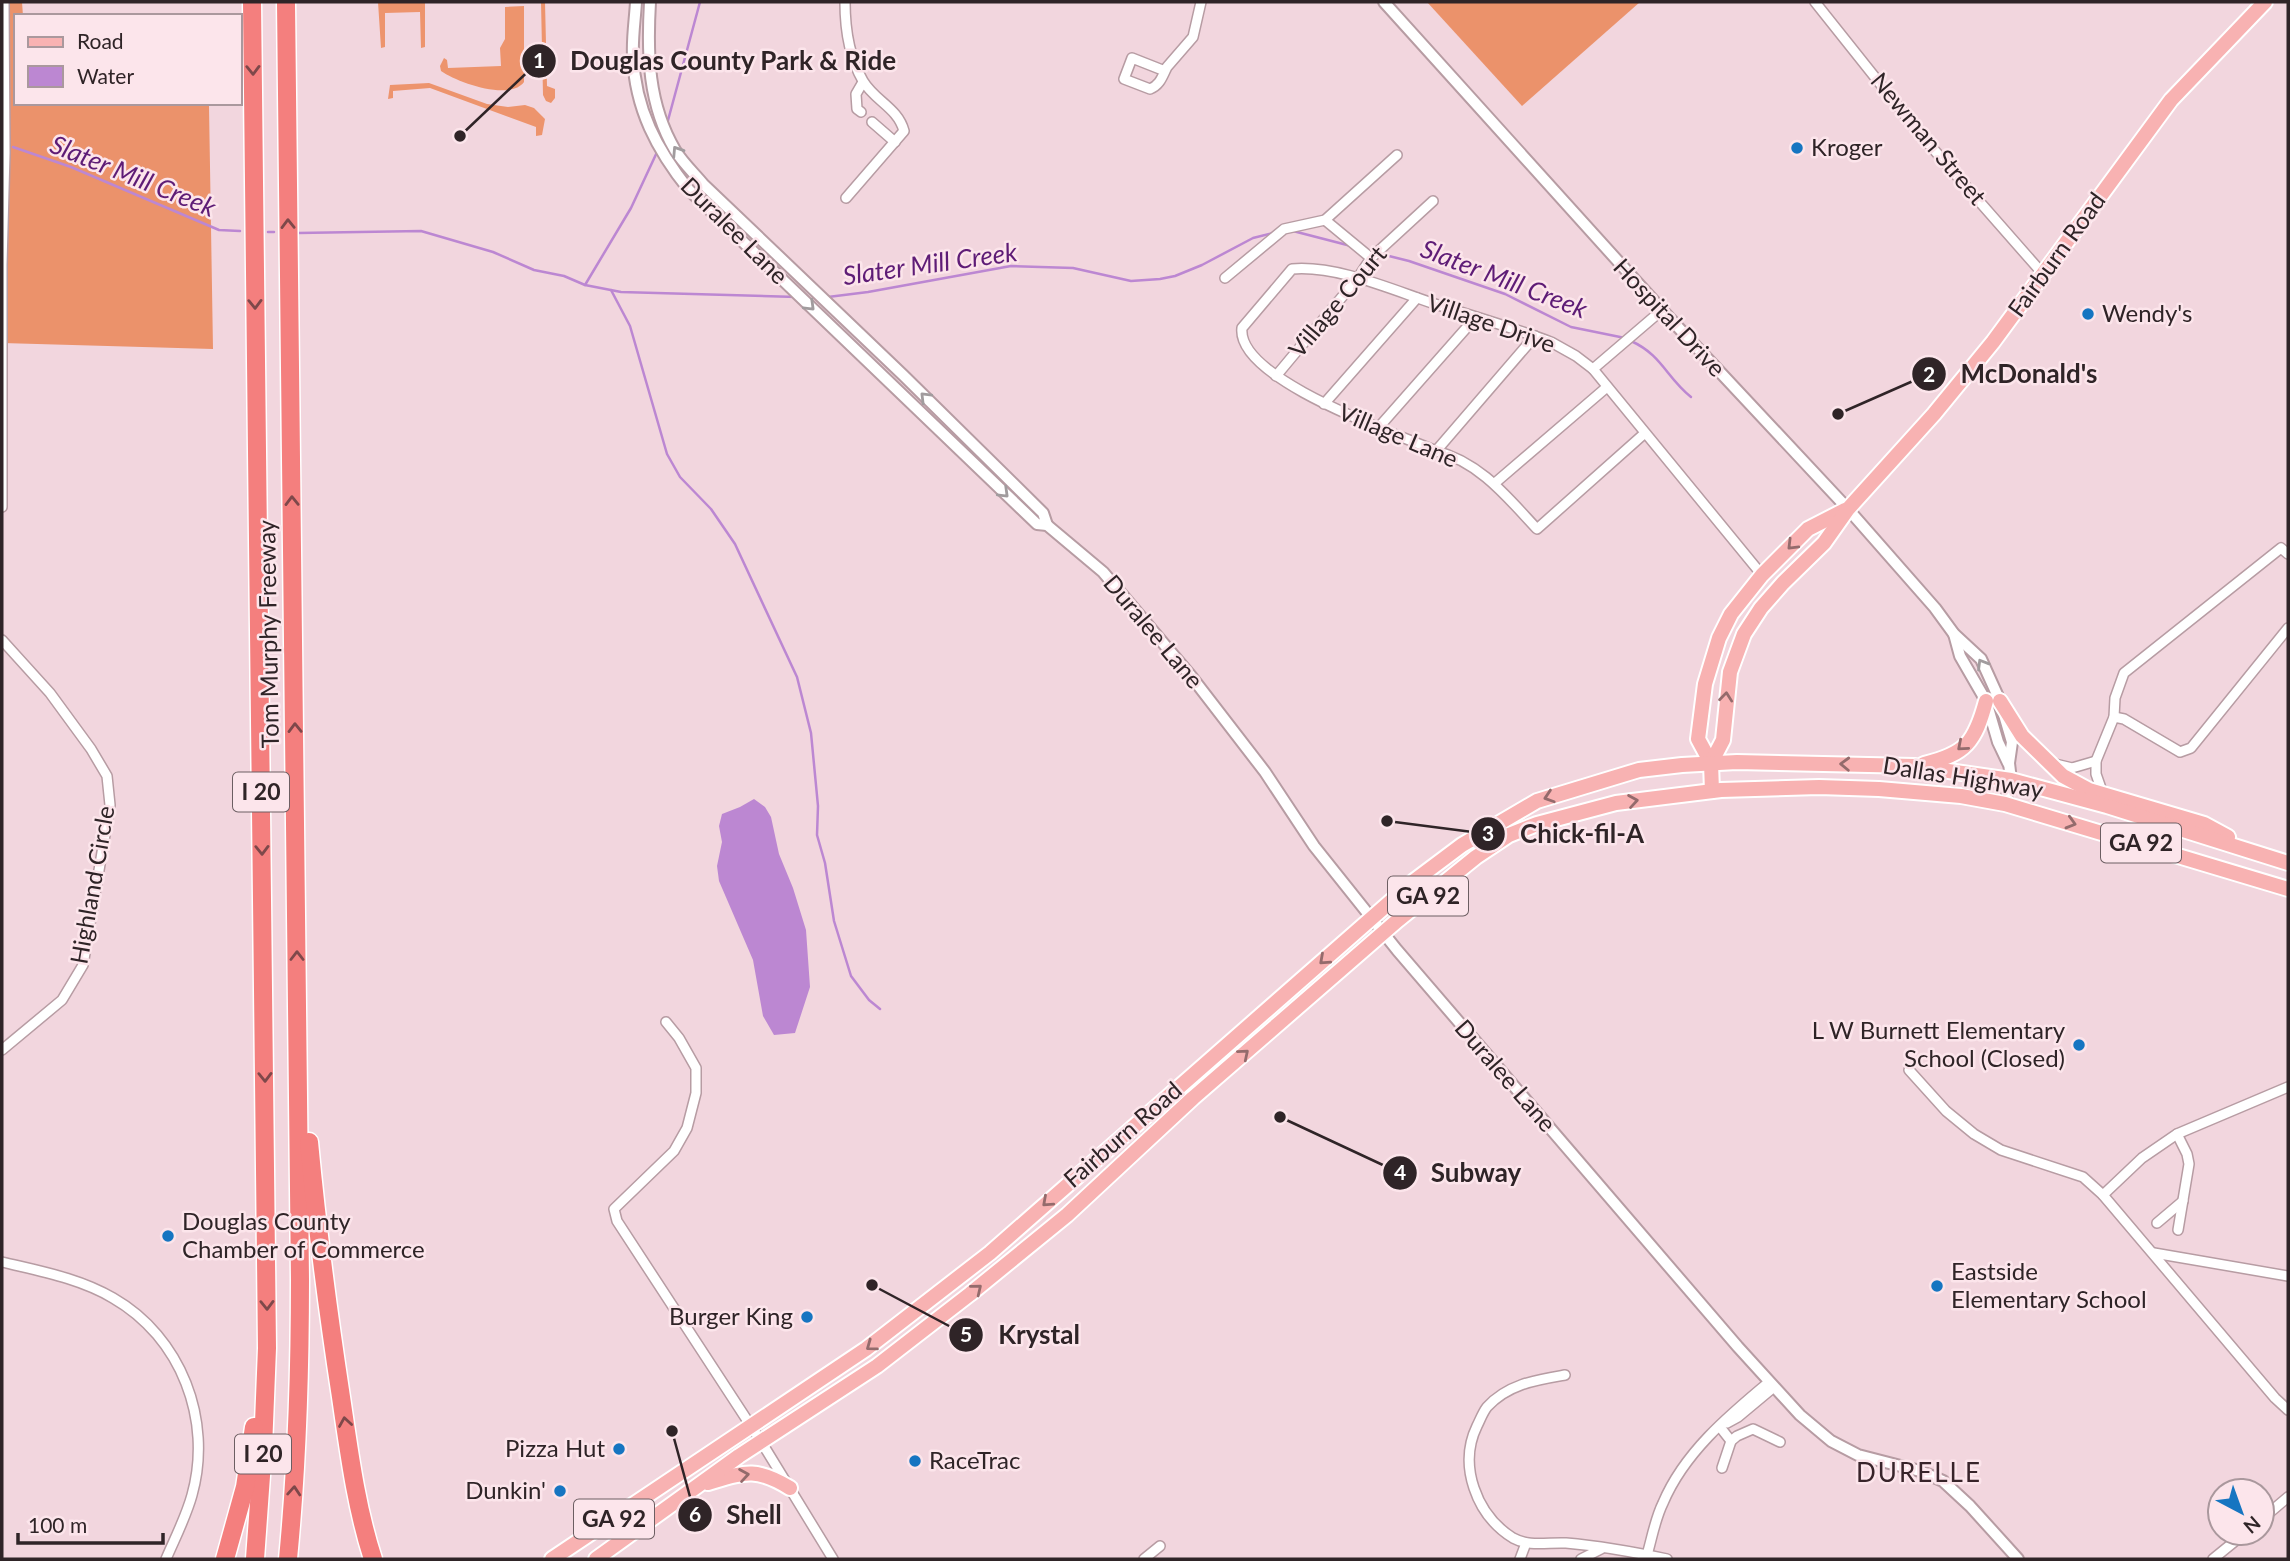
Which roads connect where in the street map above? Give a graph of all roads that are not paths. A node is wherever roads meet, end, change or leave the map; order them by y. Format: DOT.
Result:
graph roads {
  1 [pos="4,2"];
  2 [pos="252,2"];
  3 [pos="286,2"];
  4 [pos="636,2"];
  5 [pos="650,2"];
  6 [pos="845,2"];
  7 [pos="1201,2"];
  8 [pos="1384,2"];
  9 [pos="1815,2"];
  10 [pos="2266,2"];
  11 [pos="1165,71"];
  12 [pos="863,82"];
  13 [pos="861,112"];
  14 [pos="872,122"];
  15 [pos="895,142"];
  16 [pos="1396,155"];
  17 [pos="846,198"];
  18 [pos="1433,201"];
  19 [pos="1325,220"];
  20 [pos="1371,258"];
  21 [pos="2043,274"];
  22 [pos="1225,278"];
  23 [pos="1357,279"];
  24 [pos="1417,298"];
  25 [pos="1662,310"];
  26 [pos="1476,317"];
  27 [pos="1535,336"];
  28 [pos="1241,337"];
  29 [pos="1593,369"];
  30 [pos="1276,376"];
  31 [pos="1607,387"];
  32 [pos="1324,404"];
  33 [pos="1379,427"];
  34 [pos="1644,433"];
  35 [pos="1437,451"];
  36 [pos="1495,483"];
  37 [pos="2,507"];
  38 [pos="1848,509"];
  39 [pos="1047,525"];
  40 [pos="2288,554"];
  41 [pos="1762,575"];
  42 [pos="2288,628"];
  43 [pos="1954,634"];
  44 [pos="2,640"];
  45 [pos="1993,701"];
  46 [pos="2114,717"];
  47 [pos="2096,761"];
  48 [pos="2047,762"];
  49 [pos="1711,763"];
  50 [pos="1914,766"];
  51 [pos="2011,780"];
  52 [pos="1712,791"];
  53 [pos="2103,794"];
  54 [pos="2006,804"];
  55 [pos="2257,853"];
  56 [pos="2288,863"];
  57 [pos="2288,889"];
  58 [pos="1371,918"];
  59 [pos="1384,933"];
  60 [pos="666,1022"];
  61 [pos="298,1024"];
  62 [pos="2,1051"];
  63 [pos="1909,1070"];
  64 [pos="2288,1087"];
  65 [pos="2177,1134"];
  66 [pos="2103,1195"];
  67 [pos="2183,1201"];
  68 [pos="2157,1223"];
  69 [pos="2178,1230"];
  70 [pos="2154,1253"];
  71 [pos="2,1262"];
  72 [pos="2288,1276"];
  73 [pos="267,1348"];
  74 [pos="1565,1375"];
  75 [pos="1771,1384"];
  76 [pos="2288,1410"];
  77 [pos="752,1427"];
  78 [pos="1720,1427"];
  79 [pos="1731,1441"];
  80 [pos="1780,1442"];
  81 [pos="762,1443"];
  82 [pos="1722,1468"];
  83 [pos="697,1487"];
  84 [pos="790,1488"];
  85 [pos="1526,1543"];
  86 [pos="1160,1546"];
  87 [pos="2228,1547"];
  88 [pos="1602,1548"];
  89 [pos="1647,1555"];
  90 [pos="166,1559"];
  91 [pos="225,1559"];
  92 [pos="255,1559"];
  93 [pos="288,1559"];
  94 [pos="373,1559"];
  95 [pos="552,1559"];
  96 [pos="596,1559"];
  97 [pos="833,1559"];
  98 [pos="1144,1559"];
  99 [pos="1520,1559"];
  100 [pos="1581,1559"];
  101 [pos="1667,1559"];
  102 [pos="2018,1559"];
  103 [pos="2213,1559"];
  1 -- 37 [label="street"];
  2 -- 73 [label="highway, Tom Murphy Freeway / I 20, one-way"];
  61 -- 3 [label="highway, Tom Murphy Freeway / I 20, one-way"];
  4 -- 39 [label="street, Duralee Lane, one-way"];
  39 -- 5 [label="street, Duralee Lane, one-way"];
  6 -- 12 [label="street"];
  7 -- 11 [label="street"];
  8 -- 25 [label="street, Hospital Drive"];
  9 -- 21 [label="street, Newman Street"];
  10 -- 21 [label="main road, Fairburn Road"];
  11 -- 11 [label="street"];
  12 -- 13 [label="street"];
  12 -- 15 [label="street"];
  14 -- 15 [label="street"];
  15 -- 17 [label="street"];
  16 -- 19 [label="street"];
  18 -- 20 [label="street, Village Court"];
  19 -- 20 [label="street"];
  19 -- 22 [label="street"];
  20 -- 23 [label="street, Village Court"];
  21 -- 38 [label="main road, Fairburn Road"];
  23 -- 24 [label="street, Village Drive"];
  23 -- 28 [label="street, Village Drive"];
  23 -- 30 [label="street, Village Court"];
  24 -- 26 [label="street, Village Drive"];
  24 -- 32 [label="street"];
  25 -- 29 [label="street"];
  25 -- 38 [label="street, Hospital Drive"];
  26 -- 27 [label="street, Village Drive"];
  26 -- 33 [label="street"];
  27 -- 29 [label="street, Village Drive"];
  27 -- 35 [label="street"];
  28 -- 30 [label="street, Village Lane"];
  29 -- 31 [label="street, Village Drive"];
  30 -- 32 [label="street, Village Lane"];
  31 -- 34 [label="street, Village Drive"];
  31 -- 36 [label="street"];
  32 -- 33 [label="street, Village Lane"];
  33 -- 35 [label="street, Village Lane"];
  34 -- 36 [label="street, Village Lane"];
  34 -- 41 [label="street, Village Drive"];
  35 -- 36 [label="street, Village Lane"];
  38 -- 41 [label="main road, Fairburn Road, one-way"];
  38 -- 43 [label="street, Hospital Drive"];
  49 -- 38 [label="main road, Fairburn Road, one-way"];
  39 -- 58 [label="street, Duralee Lane"];
  40 -- 46 [label="street"];
  41 -- 49 [label="main road, Fairburn Road"];
  42 -- 46 [label="street"];
  43 -- 45 [label="street, Hospital Drive"];
  45 -- 43 [label="street, Hospital Drive, one-way"];
  44 -- 62 [label="street, Highland Circle"];
  45 -- 48 [label="main road"];
  45 -- 50 [label="main road, one-way"];
  45 -- 51 [label="street, Hospital Drive"];
  46 -- 47 [label="street"];
  47 -- 48 [label="street"];
  47 -- 53 [label="street"];
  48 -- 53 [label="main road"];
  50 -- 49 [label="main road, Dallas Highway / GA 92, one-way"];
  49 -- 52 [label="main road, Fairburn Road"];
  49 -- 58 [label="main road, Fairburn Road / GA 92, one-way"];
  50 -- 51 [label="main road, Dallas Highway / GA 92"];
  51 -- 54 [label="street, Hospital Drive"];
  51 -- 55 [label="main road, Dallas Highway / GA 92"];
  52 -- 54 [label="main road, Dallas Highway / GA 92"];
  59 -- 52 [label="main road, Fairburn Road / GA 92, one-way"];
  53 -- 55 [label="main road"];
  54 -- 57 [label="main road, Dallas Highway / GA 92, one-way"];
  55 -- 56 [label="main road, Dallas Highway / GA 92"];
  58 -- 59 [label="street, Duralee Lane"];
  58 -- 77 [label="main road, Fairburn Road / GA 92, one-way"];
  59 -- 75 [label="street, Duralee Lane"];
  81 -- 59 [label="main road, Fairburn Road / GA 92, one-way"];
  60 -- 77 [label="street"];
  93 -- 61 [label="highway, Tom Murphy Freeway / I 20, one-way"];
  94 -- 61 [label="highway, one-way"];
  63 -- 66 [label="street"];
  64 -- 65 [label="street"];
  65 -- 66 [label="street"];
  65 -- 67 [label="street"];
  66 -- 70 [label="street"];
  67 -- 68 [label="street"];
  67 -- 69 [label="street"];
  70 -- 72 [label="street"];
  70 -- 76 [label="street"];
  71 -- 90 [label="street"];
  73 -- 91 [label="highway"];
  73 -- 92 [label="highway, Tom Murphy Freeway / I 20"];
  74 -- 85 [label="street"];
  75 -- 78 [label="street"];
  75 -- 102 [label="street, Duralee Lane"];
  77 -- 81 [label="street"];
  77 -- 95 [label="main road, Fairburn Road / GA 92"];
  78 -- 79 [label="street"];
  78 -- 89 [label="street"];
  79 -- 80 [label="street"];
  79 -- 82 [label="street"];
  81 -- 83 [label="main road, Fairburn Road / GA 92"];
  81 -- 84 [label="street"];
  83 -- 84 [label="main road, one-way"];
  83 -- 96 [label="main road, Fairburn Road / GA 92"];
  84 -- 97 [label="street"];
  85 -- 88 [label="street"];
  85 -- 99 [label="street"];
  86 -- 98 [label="street"];
  87 -- 103 [label="street"];
  88 -- 89 [label="street"];
  88 -- 100 [label="street"];
  89 -- 101 [label="street"];
}
